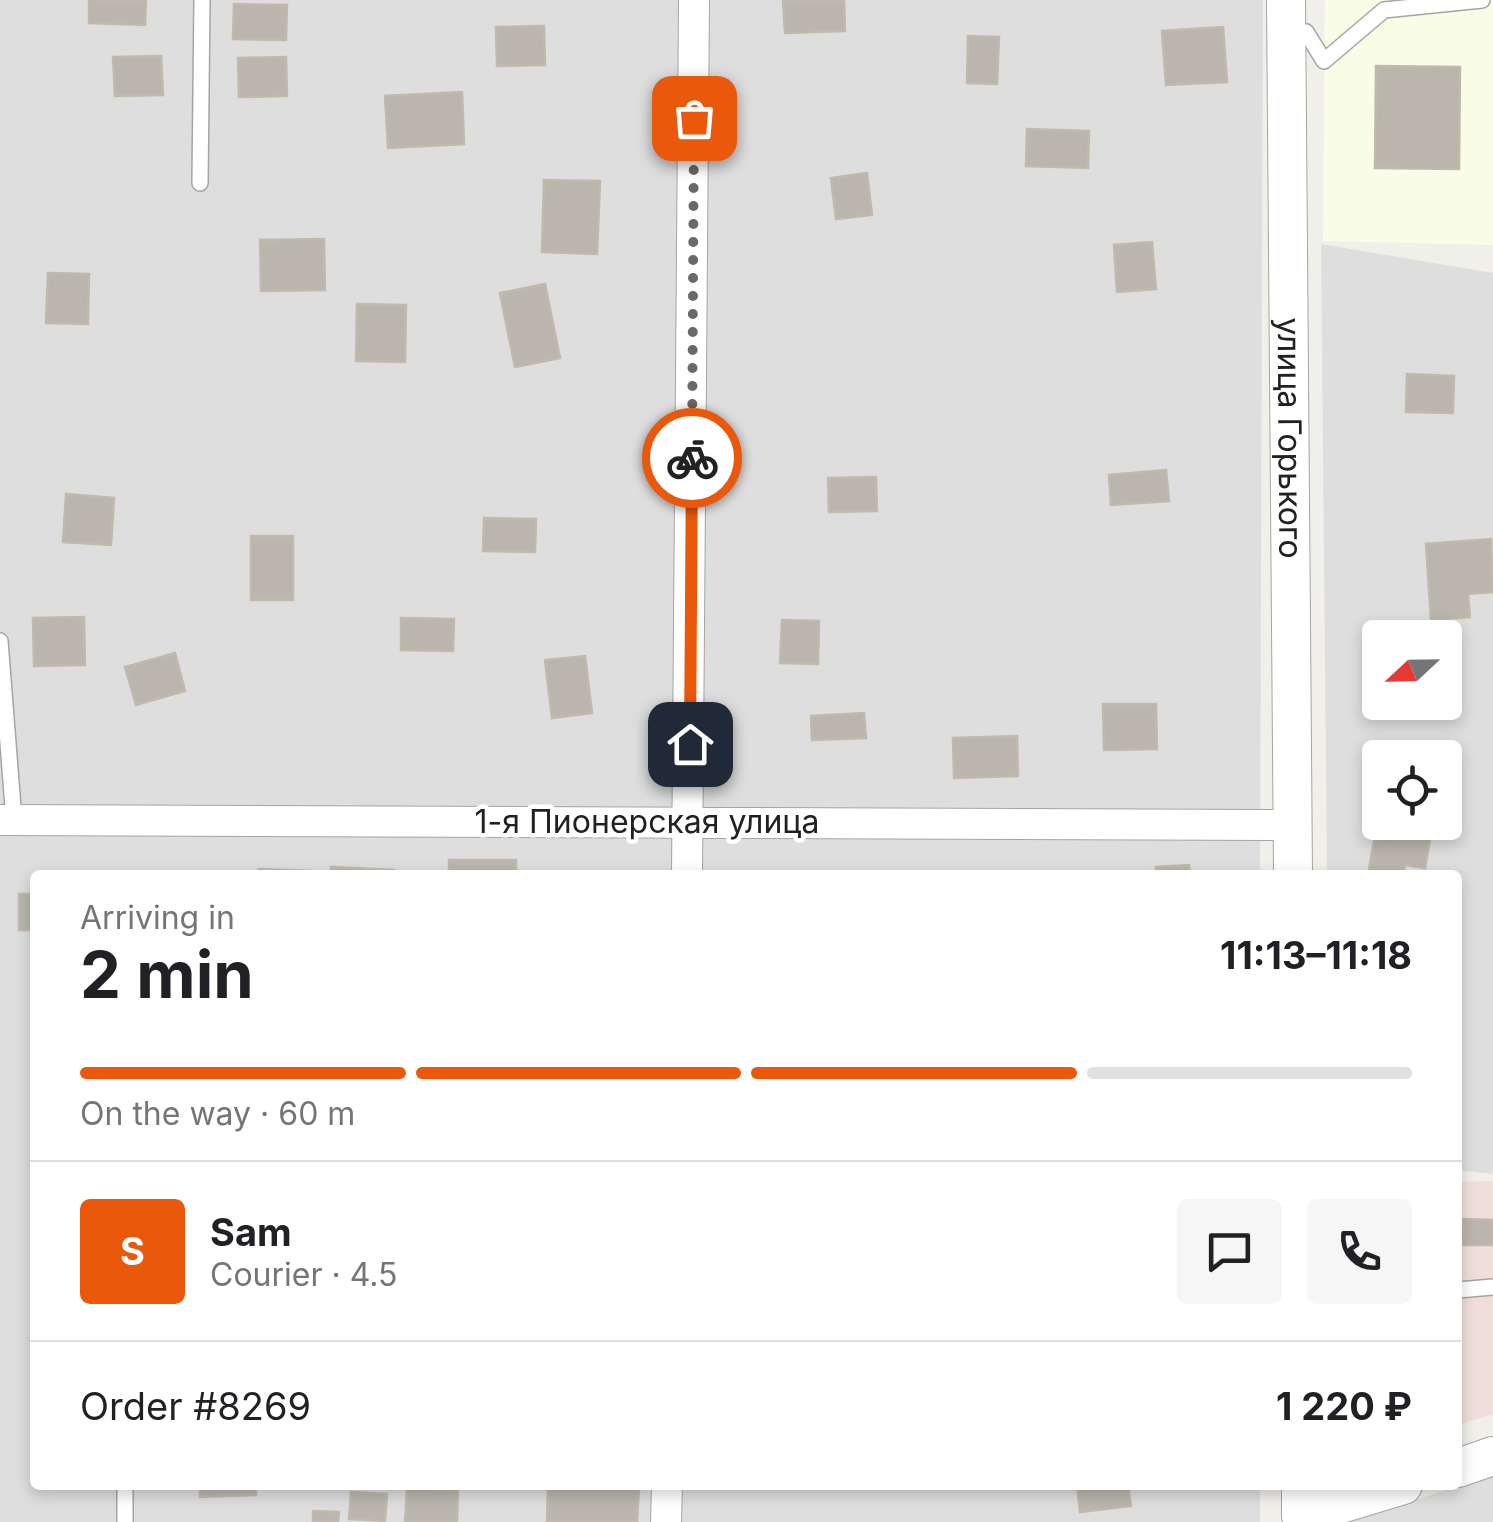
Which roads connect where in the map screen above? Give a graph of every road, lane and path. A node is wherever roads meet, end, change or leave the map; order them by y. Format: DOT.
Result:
graph roads {
  1 [pos="202,0"];
  2 [pos="694,0"];
  3 [pos="1482,0"];
  4 [pos="1286,15"];
  5 [pos="200,183"];
  6 [pos="0,641"];
  7 [pos="7,820"];
  8 [pos="689,822"];
  9 [pos="1293,824"];
  10 [pos="688,870"];
  11 [pos="1293,870"];
  12 [pos="1493,1287"];
  13 [pos="1462,1290"];
  14 [pos="1493,1456"];
  15 [pos="1462,1467"];
  16 [pos="124,1490"];
  17 [pos="667,1490"];
  18 [pos="1381,1490"];
  19 [pos="1299,1508"];
  20 [pos="125,1522"];
  21 [pos="666,1522"];
  1 -- 5 [label="lane"];
  2 -- 8 [label="street"];
  3 -- 4 [label="lane"];
  4 -- 9 [label="street, улица Горького"];
  6 -- 7 [label="lane"];
  7 -- 8 [label="street, 1-я Пионерская улица"];
  8 -- 9 [label="street, 1-я Пионерская улица"];
  8 -- 10 [label="street"];
  9 -- 11 [label="street, улица Горького"];
  12 -- 13 [label="lane"];
  14 -- 15 [label="street"];
  16 -- 20 [label="lane"];
  17 -- 21 [label="street"];
  18 -- 19 [label="street"];
}
